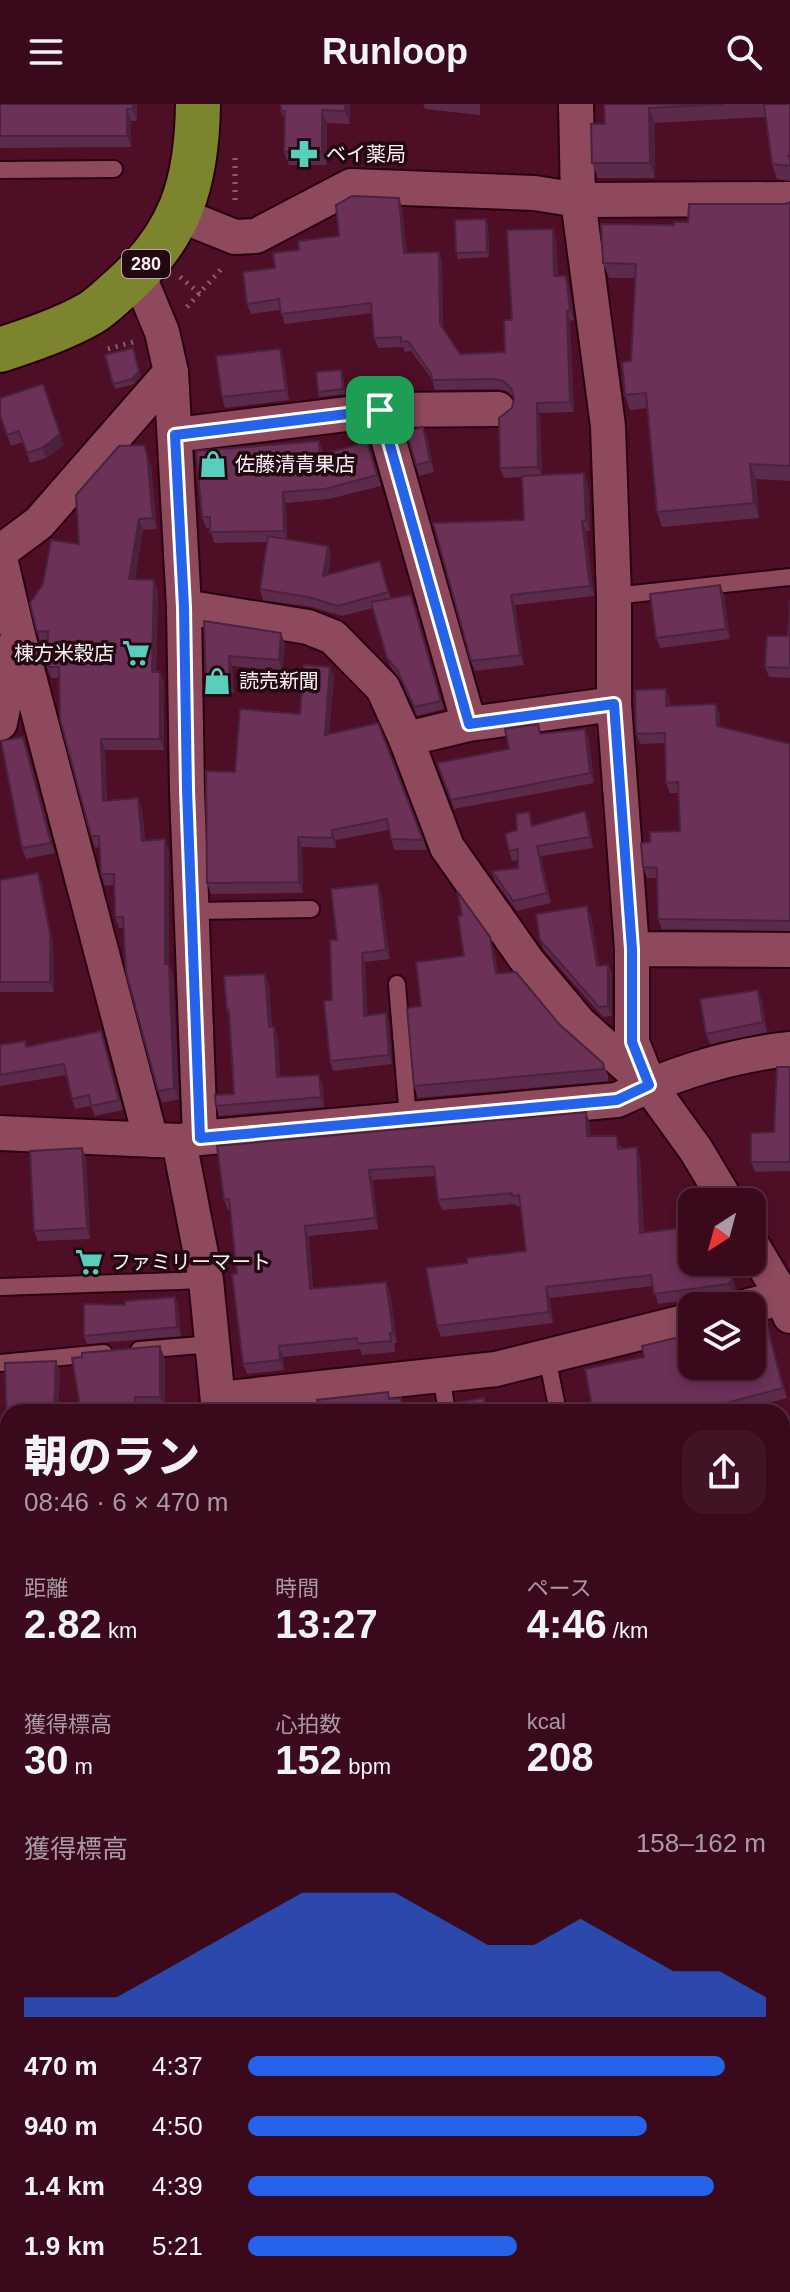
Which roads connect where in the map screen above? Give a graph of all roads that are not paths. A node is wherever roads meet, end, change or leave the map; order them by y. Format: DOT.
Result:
graph roads {
  1 [pos="198,104"];
  2 [pos="576,104"];
  3 [pos="114,169"];
  4 [pos="0,170"];
  5 [pos="790,199"];
  6 [pos="578,200"];
  7 [pos="180,215"];
  8 [pos="138,274"];
  9 [pos="0,350"];
  10 [pos="171,372"];
  11 [pos="498,409"];
  12 [pos="380,410"];
  13 [pos="175,435"];
  14 [pos="0,552"];
  15 [pos="0,558"];
  16 [pos="790,577"];
  17 [pos="614,596"];
  18 [pos="184,607"];
  19 [pos="10,617"];
  20 [pos="614,704"];
  21 [pos="0,723"];
  22 [pos="469,724"];
  23 [pos="406,739"];
  24 [pos="311,909"];
  25 [pos="192,911"];
  26 [pos="632,949"];
  27 [pos="790,950"];
  28 [pos="397,984"];
  29 [pos="790,1049"];
  30 [pos="649,1085"];
  31 [pos="408,1119"];
  32 [pos="0,1133"];
  33 [pos="177,1139"];
  34 [pos="719,1188"];
  35 [pos="766,1268"];
  36 [pos="206,1280"];
  37 [pos="0,1287"];
  38 [pos="788,1303"];
  39 [pos="766,1305"];
  40 [pos="678,1324"];
  41 [pos="213,1344"];
  42 [pos="547,1357"];
  43 [pos="0,1363"];
  44 [pos="441,1375"];
  45 [pos="219,1404"];
  46 [pos="226,1404"];
  47 [pos="446,1404"];
  48 [pos="556,1404"];
  1 -- 7 [label="highway, 280"];
  2 -- 6 [label="street"];
  3 -- 4 [label="lane"];
  5 -- 6 [label="street"];
  6 -- 7 [label="street"];
  6 -- 17 [label="street"];
  7 -- 8 [label="highway, 280"];
  8 -- 9 [label="highway, 280"];
  8 -- 10 [label="street"];
  10 -- 13 [label="street"];
  10 -- 14 [label="street"];
  11 -- 12 [label="street"];
  12 -- 13 [label="street"];
  12 -- 22 [label="street"];
  13 -- 18 [label="street"];
  15 -- 19 [label="street"];
  16 -- 17 [label="lane"];
  17 -- 20 [label="street"];
  18 -- 23 [label="street"];
  18 -- 25 [label="street"];
  19 -- 21 [label="street"];
  19 -- 33 [label="street"];
  20 -- 22 [label="street"];
  20 -- 26 [label="street"];
  22 -- 23 [label="street"];
  23 -- 30 [label="street"];
  24 -- 25 [label="lane"];
  25 -- 33 [label="street"];
  26 -- 27 [label="street"];
  26 -- 30 [label="street"];
  28 -- 31 [label="lane"];
  29 -- 30 [label="street"];
  30 -- 31 [label="street"];
  30 -- 34 [label="street"];
  31 -- 33 [label="street"];
  32 -- 33 [label="street"];
  33 -- 36 [label="street"];
  35 -- 38 [label="street"];
  36 -- 37 [label="lane"];
  36 -- 41 [label="street"];
  38 -- 39 [label="street"];
  40 -- 42 [label="street"];
  41 -- 43 [label="lane"];
  41 -- 45 [label="street"];
  42 -- 44 [label="street"];
  42 -- 48 [label="lane"];
  44 -- 46 [label="street"];
  44 -- 47 [label="lane"];
}
